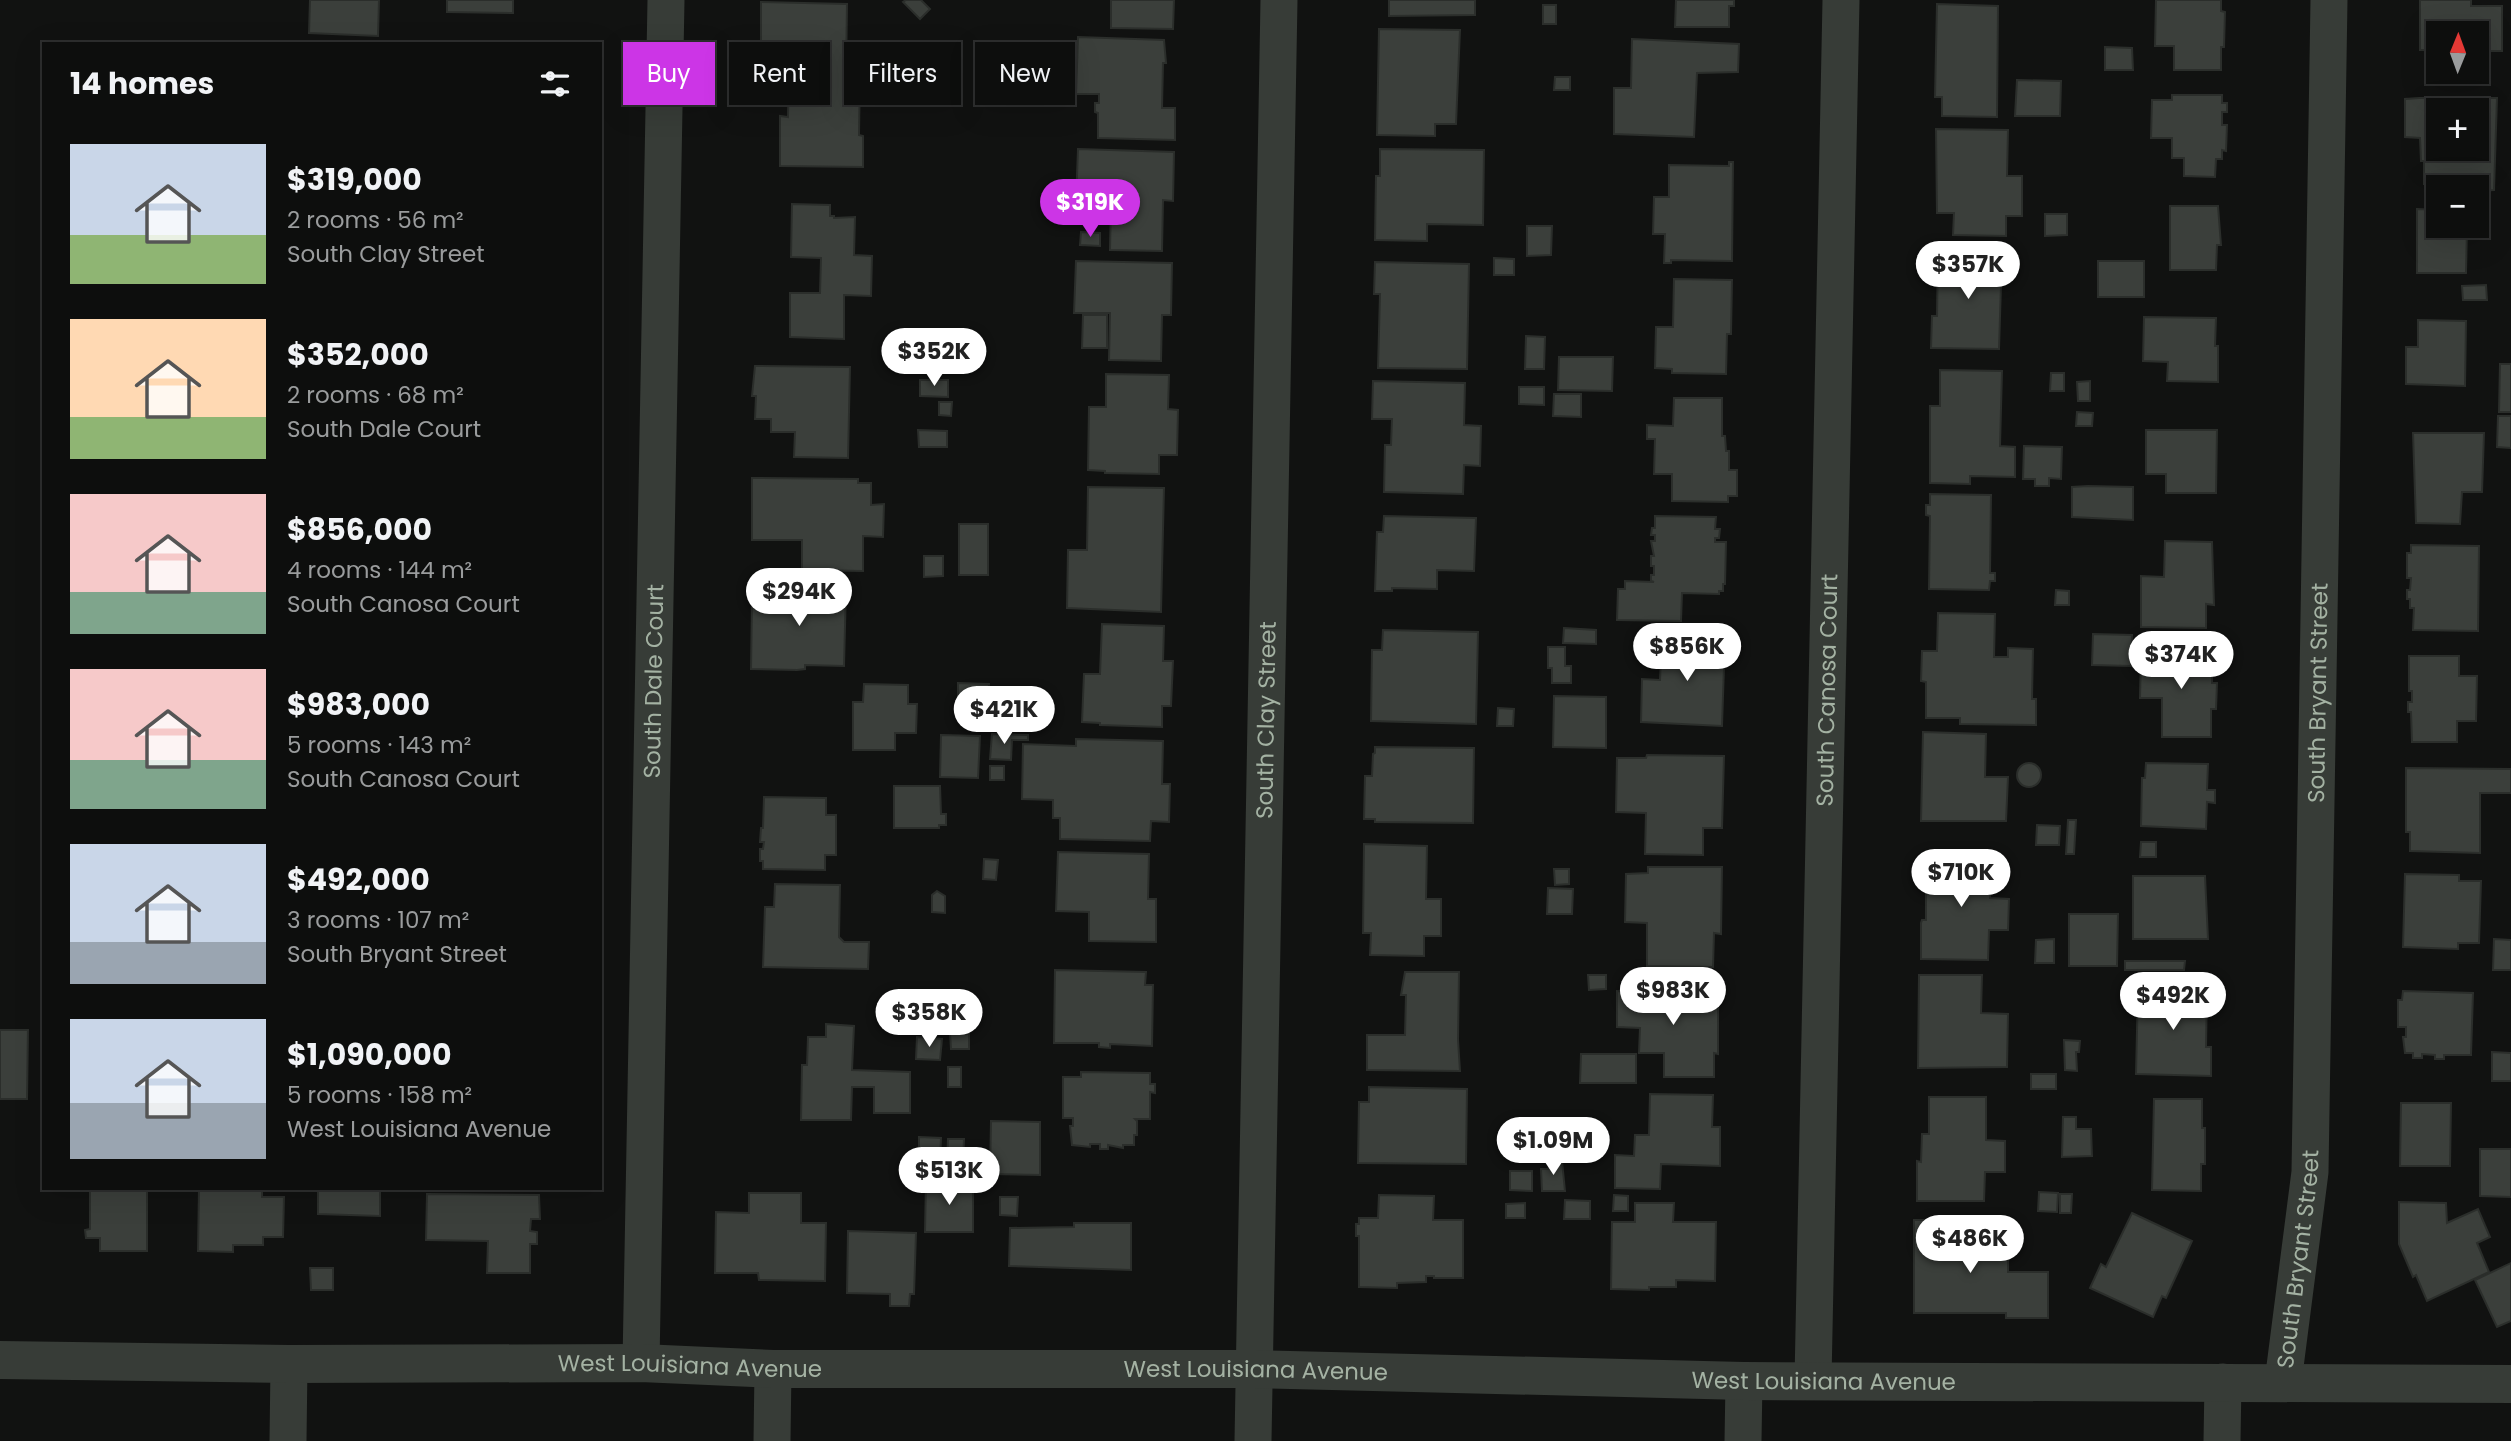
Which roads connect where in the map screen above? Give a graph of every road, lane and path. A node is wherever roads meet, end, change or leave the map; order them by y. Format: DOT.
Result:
graph roads {
  1 [pos="666,0"];
  2 [pos="1279,0"];
  3 [pos="1841,0"];
  4 [pos="2329,0"];
  5 [pos="0,1360"];
  6 [pos="641,1363"];
  7 [pos="289,1364"];
  8 [pos="773,1369"];
  9 [pos="1254,1369"];
  10 [pos="1813,1380"];
  11 [pos="1744,1381"];
  12 [pos="2223,1382"];
  13 [pos="2283,1382"];
  14 [pos="2511,1384"];
  15 [pos="288,1441"];
  16 [pos="772,1441"];
  17 [pos="1253,1441"];
  18 [pos="1743,1441"];
  19 [pos="2222,1441"];
  1 -- 6 [label="street, South Dale Court"];
  2 -- 9 [label="street, South Clay Street"];
  3 -- 10 [label="street, South Canosa Court"];
  4 -- 13 [label="street, South Bryant Street"];
  5 -- 7 [label="street, West Louisiana Avenue"];
  6 -- 7 [label="street, West Louisiana Avenue"];
  6 -- 8 [label="street, West Louisiana Avenue"];
  7 -- 15 [label="street"];
  8 -- 9 [label="street, West Louisiana Avenue"];
  8 -- 16 [label="street"];
  9 -- 11 [label="street, West Louisiana Avenue"];
  9 -- 17 [label="street, South Clay Street"];
  10 -- 11 [label="street, West Louisiana Avenue"];
  10 -- 12 [label="street, West Louisiana Avenue"];
  11 -- 18 [label="street"];
  12 -- 13 [label="street, West Louisiana Avenue"];
  12 -- 19 [label="street"];
  13 -- 14 [label="street, West Louisiana Avenue"];
}
